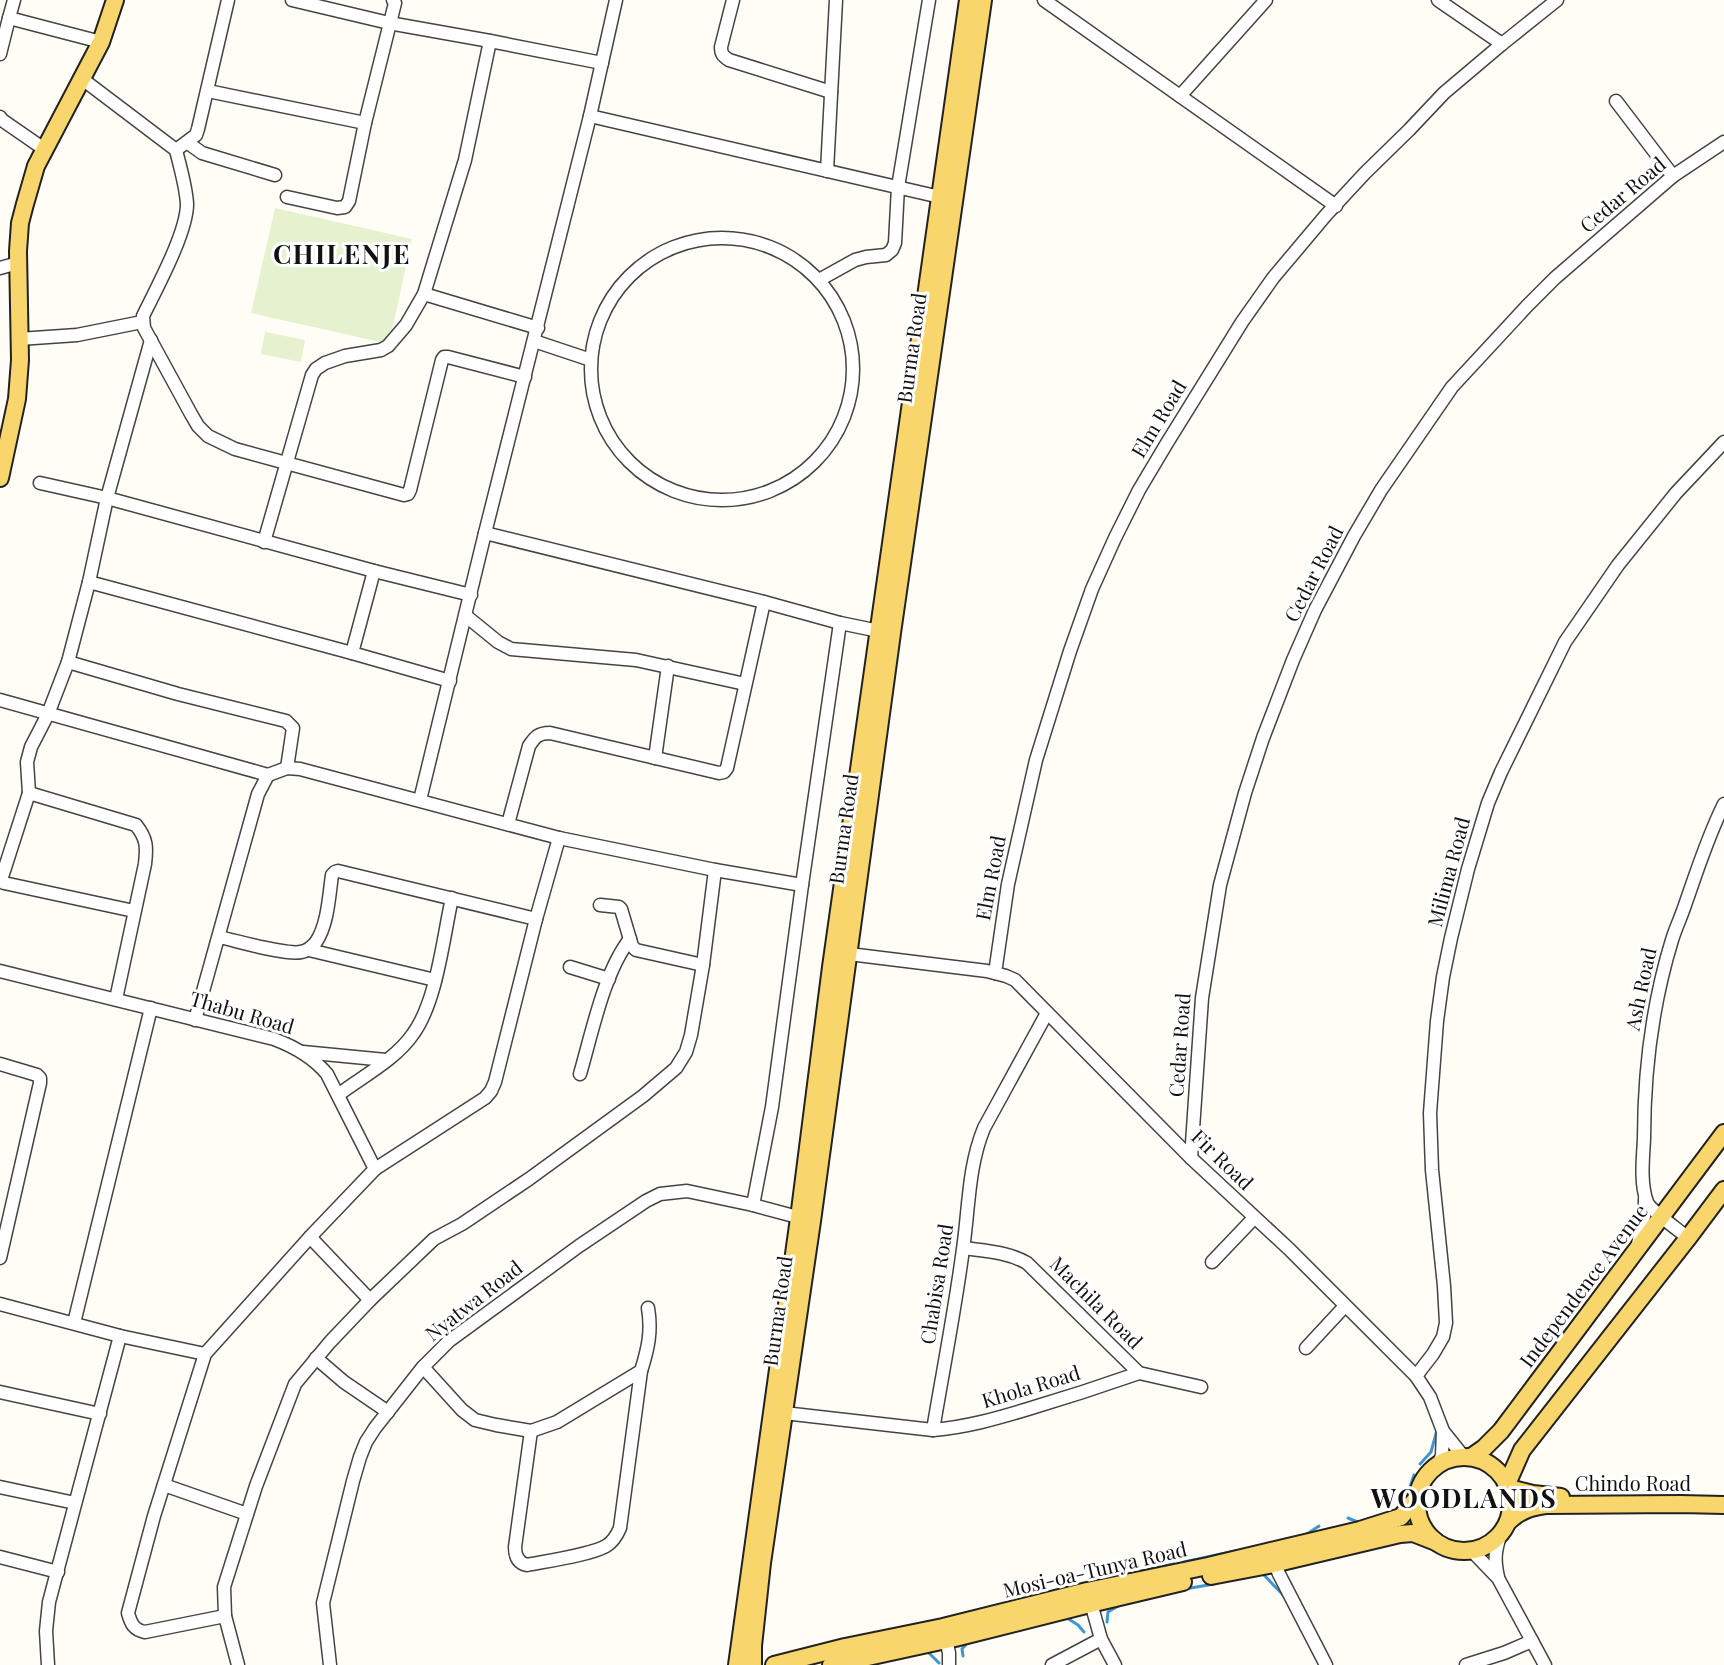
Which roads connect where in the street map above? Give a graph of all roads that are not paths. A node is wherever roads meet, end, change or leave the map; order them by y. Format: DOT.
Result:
graph roads {
  1 [pos="14,0"];
  2 [pos="115,0"];
  3 [pos="228,0"];
  4 [pos="292,0"];
  5 [pos="616,0"];
  6 [pos="733,0"];
  7 [pos="836,0"];
  8 [pos="929,0"];
  9 [pos="968,0"];
  10 [pos="983,0"];
  11 [pos="1044,0"];
  12 [pos="1266,0"];
  13 [pos="1438,0"];
  14 [pos="1557,0"];
  15 [pos="395,1"];
  16 [pos="9,18"];
  17 [pos="389,23"];
  18 [pos="490,41"];
  19 [pos="101,42"];
  20 [pos="1502,44"];
  21 [pos="0,54"];
  22 [pos="602,63"];
  23 [pos="81,78"];
  24 [pos="208,91"];
  25 [pos="831,92"];
  26 [pos="1180,96"];
  27 [pos="1616,101"];
  28 [pos="590,116"];
  29 [pos="0,117"];
  30 [pos="365,123"];
  31 [pos="1724,142"];
  32 [pos="188,143"];
  33 [pos="44,149"];
  34 [pos="176,150"];
  35 [pos="827,171"];
  36 [pos="274,175"];
  37 [pos="1673,176"];
  38 [pos="898,187"];
  39 [pos="287,197"];
  40 [pos="940,197"];
  41 [pos="1336,206"];
  42 [pos="18,263"];
  43 [pos="0,268"];
  44 [pos="819,280"];
  45 [pos="424,294"];
  46 [pos="142,322"];
  47 [pos="538,328"];
  48 [pos="19,339"];
  49 [pos="151,339"];
  50 [pos="534,341"];
  51 [pos="591,360"];
  52 [pos="525,376"];
  53 [pos="1724,442"];
  54 [pos="286,463"];
  55 [pos="0,475"];
  56 [pos="40,483"];
  57 [pos="107,498"];
  58 [pos="485,533"];
  59 [pos="264,542"];
  60 [pos="374,571"];
  61 [pos="89,582"];
  62 [pos="471,595"];
  63 [pos="764,602"];
  64 [pos="466,616"];
  65 [pos="840,623"];
  66 [pos="879,631"];
  67 [pos="352,653"];
  68 [pos="68,663"];
  69 [pos="668,666"];
  70 [pos="450,681"];
  71 [pos="745,684"];
  72 [pos="0,700"];
  73 [pos="48,714"];
  74 [pos="655,758"];
  75 [pos="287,768"];
  76 [pos="268,775"];
  77 [pos="29,793"];
  78 [pos="420,800"];
  79 [pos="1724,804"];
  80 [pos="508,825"];
  81 [pos="559,838"];
  82 [pos="716,870"];
  83 [pos="802,885"];
  84 [pos="452,898"];
  85 [pos="600,905"];
  86 [pos="134,911"];
  87 [pos="536,919"];
  88 [pos="219,937"];
  89 [pos="630,939"];
  90 [pos="309,950"];
  91 [pos="841,953"];
  92 [pos="702,965"];
  93 [pos="570,967"];
  94 [pos="0,971"];
  95 [pos="995,973"];
  96 [pos="609,979"];
  97 [pos="435,980"];
  98 [pos="116,999"];
  99 [pos="151,1008"];
  100 [pos="1047,1013"];
  101 [pos="195,1020"];
  102 [pos="302,1052"];
  103 [pos="386,1060"];
  104 [pos="0,1064"];
  105 [pos="580,1074"];
  106 [pos="338,1095"];
  107 [pos="1724,1134"];
  108 [pos="1191,1158"];
  109 [pos="375,1169"];
  110 [pos="1724,1190"];
  111 [pos="1645,1192"];
  112 [pos="753,1205"];
  113 [pos="1662,1216"];
  114 [pos="1254,1218"];
  115 [pos="5,1220"];
  116 [pos="806,1220"];
  117 [pos="310,1237"];
  118 [pos="1688,1238"];
  119 [pos="964,1248"];
  120 [pos="1636,1251"];
  121 [pos="0,1258"];
  122 [pos="1212,1262"];
  123 [pos="370,1300"];
  124 [pos="0,1304"];
  125 [pos="1345,1306"];
  126 [pos="648,1308"];
  127 [pos="74,1323"];
  128 [pos="120,1336"];
  129 [pos="1306,1348"];
  130 [pos="205,1354"];
  131 [pos="316,1358"];
  132 [pos="423,1367"];
  133 [pos="641,1371"];
  134 [pos="1139,1373"];
  135 [pos="1416,1376"];
  136 [pos="1201,1387"];
  137 [pos="0,1392"];
  138 [pos="388,1412"];
  139 [pos="784,1413"];
  140 [pos="100,1414"];
  141 [pos="933,1430"];
  142 [pos="531,1431"];
  143 [pos="1443,1431"];
  144 [pos="1467,1457"];
  145 [pos="1439,1464"];
  146 [pos="164,1485"];
  147 [pos="1508,1486"];
  148 [pos="0,1487"];
  149 [pos="1416,1499"];
  150 [pos="1724,1499"];
  151 [pos="75,1503"];
  152 [pos="1724,1505"];
  153 [pos="247,1514"];
  154 [pos="1505,1527"];
  155 [pos="1436,1542"];
  156 [pos="1472,1551"];
  157 [pos="0,1557"];
  158 [pos="1273,1557"];
  159 [pos="58,1572"];
  160 [pos="1498,1578"];
  161 [pos="1089,1597"];
  162 [pos="225,1616"];
  163 [pos="945,1633"];
  164 [pos="1101,1639"];
  165 [pos="1533,1641"];
  166 [pos="48,1665"];
  167 [pos="238,1665"];
  168 [pos="330,1665"];
  169 [pos="737,1665"];
  170 [pos="753,1665"];
  171 [pos="774,1665"];
  172 [pos="831,1665"];
  173 [pos="949,1665"];
  174 [pos="1052,1665"];
  175 [pos="1115,1665"];
  176 [pos="1326,1665"];
  177 [pos="1466,1665"];
  178 [pos="1545,1665"];
  1 -- 16 [label="street"];
  2 -- 19 [label="main road"];
  3 -- 24 [label="street"];
  4 -- 17 [label="street"];
  5 -- 22 [label="street"];
  6 -- 25 [label="street"];
  7 -- 25 [label="street"];
  8 -- 38 [label="street"];
  9 -- 40 [label="main road, Burma Road"];
  10 -- 91 [label="main road, Burma Road"];
  11 -- 26 [label="street"];
  12 -- 26 [label="street"];
  13 -- 20 [label="street"];
  14 -- 20 [label="street, Elm Road"];
  15 -- 17 [label="street"];
  16 -- 19 [label="street"];
  16 -- 21 [label="street"];
  17 -- 18 [label="street"];
  17 -- 30 [label="street"];
  18 -- 22 [label="street"];
  18 -- 45 [label="street"];
  19 -- 23 [label="main road"];
  20 -- 41 [label="street, Elm Road"];
  22 -- 28 [label="street"];
  23 -- 33 [label="main road"];
  23 -- 34 [label="street"];
  24 -- 30 [label="street"];
  24 -- 32 [label="street"];
  25 -- 35 [label="street"];
  26 -- 41 [label="street"];
  27 -- 37 [label="street"];
  28 -- 35 [label="street"];
  28 -- 47 [label="street"];
  29 -- 33 [label="street"];
  30 -- 39 [label="street"];
  31 -- 37 [label="street, Cedar Road"];
  32 -- 34 [label="street"];
  32 -- 36 [label="street"];
  33 -- 42 [label="main road"];
  34 -- 46 [label="street"];
  35 -- 38 [label="street"];
  37 -- 108 [label="street, Cedar Road"];
  38 -- 40 [label="street"];
  38 -- 44 [label="street"];
  40 -- 66 [label="main road, Burma Road"];
  41 -- 95 [label="street, Elm Road"];
  42 -- 43 [label="street"];
  42 -- 48 [label="main road"];
  44 -- 51 [label="street"];
  44 -- 51 [label="street"];
  45 -- 47 [label="street"];
  45 -- 54 [label="street"];
  46 -- 48 [label="street"];
  46 -- 49 [label="street"];
  47 -- 50 [label="street"];
  48 -- 55 [label="main road"];
  49 -- 54 [label="street"];
  49 -- 57 [label="street"];
  50 -- 51 [label="street"];
  50 -- 52 [label="street"];
  52 -- 54 [label="street"];
  52 -- 58 [label="street"];
  53 -- 135 [label="street, Milima Road"];
  54 -- 59 [label="street"];
  56 -- 57 [label="street"];
  57 -- 59 [label="street"];
  57 -- 61 [label="street"];
  58 -- 62 [label="street"];
  58 -- 63 [label="street"];
  59 -- 60 [label="street"];
  60 -- 62 [label="street"];
  60 -- 67 [label="street"];
  61 -- 67 [label="street"];
  61 -- 68 [label="street"];
  62 -- 64 [label="street"];
  63 -- 65 [label="street"];
  63 -- 71 [label="street"];
  64 -- 69 [label="street"];
  64 -- 70 [label="street"];
  65 -- 66 [label="street"];
  65 -- 83 [label="street"];
  66 -- 91 [label="main road, Burma Road"];
  67 -- 70 [label="street"];
  68 -- 73 [label="street"];
  68 -- 75 [label="street"];
  69 -- 71 [label="street"];
  69 -- 74 [label="street"];
  70 -- 78 [label="street"];
  71 -- 74 [label="street"];
  72 -- 73 [label="street"];
  73 -- 76 [label="street"];
  73 -- 77 [label="street"];
  74 -- 80 [label="street"];
  75 -- 76 [label="street"];
  75 -- 78 [label="street"];
  76 -- 88 [label="street"];
  77 -- 86 [label="street"];
  77 -- 86 [label="street"];
  78 -- 80 [label="street"];
  79 -- 111 [label="street, Ash Road"];
  80 -- 81 [label="street"];
  81 -- 82 [label="street"];
  81 -- 87 [label="street"];
  82 -- 83 [label="street"];
  82 -- 92 [label="street"];
  83 -- 112 [label="street"];
  84 -- 87 [label="street"];
  84 -- 90 [label="street"];
  84 -- 97 [label="street"];
  85 -- 89 [label="street"];
  86 -- 98 [label="street"];
  87 -- 109 [label="street"];
  88 -- 90 [label="street"];
  88 -- 101 [label="street"];
  89 -- 92 [label="street"];
  89 -- 96 [label="street"];
  90 -- 97 [label="street"];
  91 -- 95 [label="street, Fir Road"];
  91 -- 116 [label="main road, Burma Road"];
  92 -- 123 [label="street"];
  93 -- 96 [label="street"];
  94 -- 98 [label="street, Thabu Road"];
  95 -- 100 [label="street, Fir Road"];
  96 -- 105 [label="street"];
  97 -- 103 [label="street"];
  98 -- 99 [label="street, Thabu Road"];
  99 -- 101 [label="street, Thabu Road"];
  99 -- 127 [label="street"];
  100 -- 108 [label="street, Fir Road"];
  100 -- 119 [label="street, Chabisa Road"];
  101 -- 102 [label="street, Thabu Road"];
  102 -- 103 [label="street"];
  102 -- 106 [label="street, Thabu Road"];
  103 -- 106 [label="street"];
  104 -- 115 [label="street"];
  106 -- 109 [label="street, Thabu Road"];
  107 -- 113 [label="main road, Independence Avenue"];
  108 -- 114 [label="street, Fir Road"];
  109 -- 117 [label="street"];
  110 -- 118 [label="main road"];
  111 -- 113 [label="street"];
  111 -- 120 [label="street, Ash Road"];
  112 -- 116 [label="street, Nyatwa Road"];
  112 -- 132 [label="street, Nyatwa Road"];
  113 -- 118 [label="street"];
  113 -- 120 [label="main road, Independence Avenue"];
  114 -- 122 [label="street"];
  114 -- 125 [label="street, Fir Road"];
  115 -- 121 [label="street"];
  116 -- 139 [label="main road, Burma Road"];
  116 -- 169 [label="main road, Burma Road"];
  117 -- 123 [label="street"];
  117 -- 130 [label="street"];
  118 -- 147 [label="main road"];
  119 -- 134 [label="street, Machila Road"];
  119 -- 141 [label="street, Chabisa Road"];
  120 -- 144 [label="main road, Independence Avenue"];
  123 -- 131 [label="street"];
  124 -- 127 [label="street"];
  125 -- 129 [label="street"];
  125 -- 135 [label="street, Fir Road"];
  126 -- 133 [label="street"];
  127 -- 128 [label="street"];
  128 -- 130 [label="street"];
  128 -- 140 [label="street"];
  130 -- 146 [label="street"];
  131 -- 138 [label="street"];
  131 -- 153 [label="street"];
  132 -- 138 [label="street, Nyatwa Road"];
  132 -- 142 [label="street"];
  133 -- 142 [label="street"];
  133 -- 142 [label="street"];
  134 -- 136 [label="street, Machila Road"];
  134 -- 141 [label="street, Khola Road"];
  135 -- 143 [label="street, Fir Road"];
  137 -- 140 [label="street"];
  138 -- 168 [label="street, Nyatwa Road"];
  139 -- 141 [label="street"];
  139 -- 170 [label="main road, Burma Road"];
  140 -- 151 [label="street"];
  143 -- 144 [label="street, Fir Road"];
  143 -- 145 [label="street, Fir Road"];
  144 -- 145 [label="main road"];
  144 -- 147 [label="main road"];
  145 -- 149 [label="main road"];
  146 -- 153 [label="street"];
  146 -- 162 [label="street"];
  147 -- 150 [label="main road, Chindo Road"];
  147 -- 154 [label="main road"];
  148 -- 151 [label="street"];
  149 -- 155 [label="main road"];
  149 -- 158 [label="main road, Mosi-oa-Tunya Road"];
  151 -- 159 [label="street"];
  152 -- 154 [label="main road, Chindo Road"];
  153 -- 162 [label="street"];
  154 -- 156 [label="main road"];
  154 -- 160 [label="street"];
  155 -- 156 [label="main road"];
  155 -- 158 [label="main road, Mosi-oa-Tunya Road"];
  156 -- 160 [label="street"];
  157 -- 159 [label="street"];
  158 -- 161 [label="main road, Mosi-oa-Tunya Road"];
  158 -- 176 [label="street"];
  159 -- 166 [label="street"];
  160 -- 165 [label="street"];
  161 -- 163 [label="main road, Mosi-oa-Tunya Road"];
  161 -- 164 [label="street"];
  162 -- 167 [label="street"];
  163 -- 171 [label="main road, Mosi-oa-Tunya Road"];
  163 -- 172 [label="main road, Mosi-oa-Tunya Road"];
  163 -- 173 [label="street"];
  164 -- 174 [label="street"];
  164 -- 175 [label="street"];
  165 -- 177 [label="street"];
  165 -- 178 [label="street"];
}
